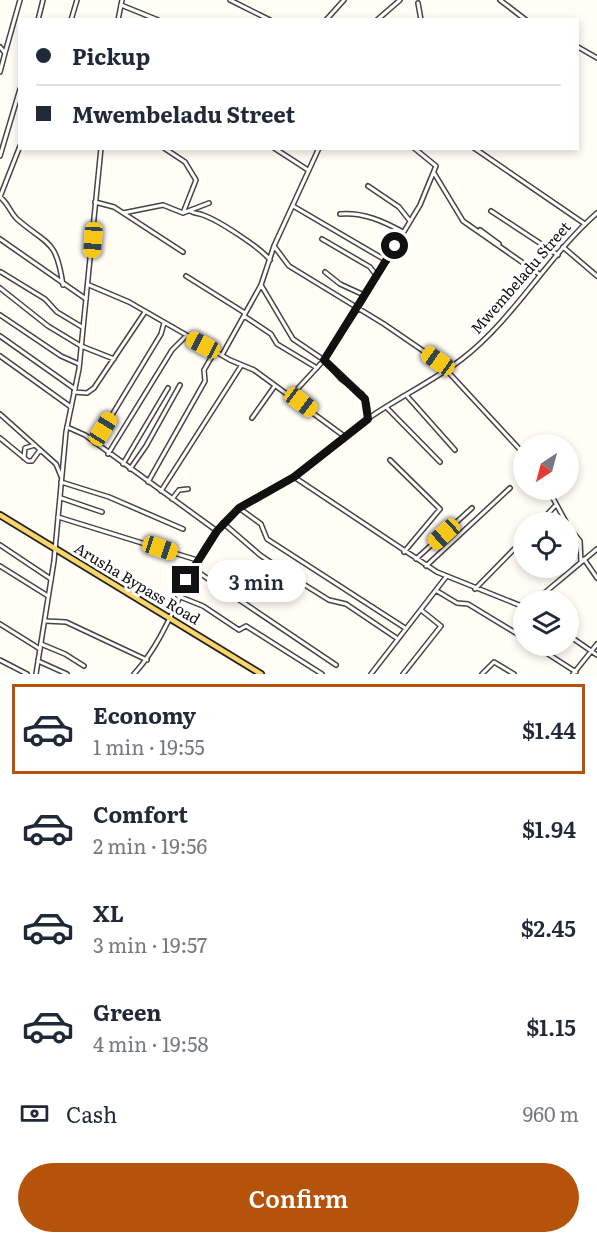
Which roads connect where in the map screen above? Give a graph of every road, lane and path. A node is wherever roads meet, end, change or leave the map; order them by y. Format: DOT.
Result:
graph roads {
  1 [pos="20,0"];
  2 [pos="43,0"];
  3 [pos="77,0"];
  4 [pos="117,0"];
  5 [pos="230,0"];
  6 [pos="344,0"];
  7 [pos="400,0"];
  8 [pos="500,0"];
  9 [pos="122,2"];
  10 [pos="418,3"];
  11 [pos="38,18"];
  12 [pos="72,18"];
  13 [pos="118,18"];
  14 [pos="154,18"];
  15 [pos="266,18"];
  16 [pos="328,18"];
  17 [pos="379,18"];
  18 [pos="421,18"];
  19 [pos="523,18"];
  20 [pos="0,47"];
  21 [pos="579,48"];
  22 [pos="5,53"];
  23 [pos="597,58"];
  24 [pos="0,72"];
  25 [pos="18,96"];
  26 [pos="18,150"];
  27 [pos="101,150"];
  28 [pos="167,150"];
  29 [pos="277,150"];
  30 [pos="318,150"];
  31 [pos="417,150"];
  32 [pos="477,150"];
  33 [pos="0,156"];
  34 [pos="308,171"];
  35 [pos="434,172"];
  36 [pos="368,186"];
  37 [pos="0,197"];
  38 [pos="95,202"];
  39 [pos="209,203"];
  40 [pos="293,206"];
  41 [pos="190,211"];
  42 [pos="491,211"];
  43 [pos="123,213"];
  44 [pos="183,213"];
  45 [pos="597,213"];
  46 [pos="340,214"];
  47 [pos="410,221"];
  48 [pos="585,224"];
  49 [pos="403,232"];
  50 [pos="322,239"];
  51 [pos="2,240"];
  52 [pos="0,245"];
  53 [pos="274,246"];
  54 [pos="564,247"];
  55 [pos="183,252"];
  56 [pos="558,255"];
  57 [pos="270,260"];
  58 [pos="387,261"];
  59 [pos="1,272"];
  60 [pos="325,272"];
  61 [pos="539,274"];
  62 [pos="376,275"];
  63 [pos="186,276"];
  64 [pos="597,276"];
  65 [pos="63,285"];
  66 [pos="89,285"];
  67 [pos="261,285"];
  68 [pos="0,288"];
  69 [pos="364,295"];
  70 [pos="86,299"];
  71 [pos="358,308"];
  72 [pos="145,312"];
  73 [pos="0,315"];
  74 [pos="244,315"];
  75 [pos="164,323"];
  76 [pos="82,327"];
  77 [pos="0,336"];
  78 [pos="187,336"];
  79 [pos="81,346"];
  80 [pos="215,351"];
  81 [pos="222,355"];
  82 [pos="0,356"];
  83 [pos="114,359"];
  84 [pos="324,360"];
  85 [pos="79,364"];
  86 [pos="241,366"];
  87 [pos="317,368"];
  88 [pos="446,370"];
  89 [pos="180,385"];
  90 [pos="274,387"];
  91 [pos="168,388"];
  92 [pos="74,390"];
  93 [pos="407,396"];
  94 [pos="290,398"];
  95 [pos="71,407"];
  96 [pos="387,408"];
  97 [pos="0,414"];
  98 [pos="4,418"];
  99 [pos="252,418"];
  100 [pos="368,419"];
  101 [pos="0,422"];
  102 [pos="67,427"];
  103 [pos="344,436"];
  104 [pos="0,438"];
  105 [pos="513,442"];
  106 [pos="95,443"];
  107 [pos="35,445"];
  108 [pos="40,450"];
  109 [pos="455,450"];
  110 [pos="108,454"];
  111 [pos="24,458"];
  112 [pos="390,460"];
  113 [pos="440,462"];
  114 [pos="123,464"];
  115 [pos="130,469"];
  116 [pos="61,476"];
  117 [pos="294,477"];
  118 [pos="61,482"];
  119 [pos="148,482"];
  120 [pos="510,488"];
  121 [pos="188,489"];
  122 [pos="161,491"];
  123 [pos="61,498"];
  124 [pos="172,499"];
  125 [pos="553,500"];
  126 [pos="555,506"];
  127 [pos="239,508"];
  128 [pos="472,508"];
  129 [pos="102,512"];
  130 [pos="549,512"];
  131 [pos="559,512"];
  132 [pos="0,515"];
  133 [pos="58,516"];
  134 [pos="223,523"];
  135 [pos="183,529"];
  136 [pos="217,531"];
  137 [pos="579,540"];
  138 [pos="0,545"];
  139 [pos="54,548"];
  140 [pos="597,549"];
  141 [pos="513,550"];
  142 [pos="404,552"];
  143 [pos="416,559"];
  144 [pos="197,560"];
  145 [pos="582,560"];
  146 [pos="426,566"];
  147 [pos="0,567"];
  148 [pos="192,568"];
  149 [pos="446,577"];
  150 [pos="597,578"];
  151 [pos="51,579"];
  152 [pos="475,589"];
  153 [pos="548,590"];
  154 [pos="437,591"];
  155 [pos="48,596"];
  156 [pos="178,596"];
  157 [pos="513,604"];
  158 [pos="421,610"];
  159 [pos="169,618"];
  160 [pos="45,621"];
  161 [pos="0,624"];
  162 [pos="405,628"];
  163 [pos="513,631"];
  164 [pos="398,639"];
  165 [pos="579,642"];
  166 [pos="41,644"];
  167 [pos="597,644"];
  168 [pos="40,649"];
  169 [pos="593,651"];
  170 [pos="597,655"];
  171 [pos="550,656"];
  172 [pos="0,660"];
  173 [pos="147,660"];
  174 [pos="38,661"];
  175 [pos="336,665"];
  176 [pos="84,666"];
  177 [pos="574,673"];
  178 [pos="27,674"];
  179 [pos="36,674"];
  180 [pos="67,674"];
  181 [pos="134,674"];
  182 [pos="261,674"];
  183 [pos="322,674"];
  184 [pos="371,674"];
  185 [pos="403,674"];
  186 [pos="482,674"];
  187 [pos="514,674"];
  1 -- 22 [label="street"];
  2 -- 11 [label="street"];
  3 -- 12 [label="street"];
  4 -- 9 [label="street"];
  5 -- 15 [label="street"];
  6 -- 16 [label="street"];
  7 -- 17 [label="street"];
  8 -- 19 [label="street"];
  9 -- 13 [label="street"];
  9 -- 14 [label="street"];
  10 -- 18 [label="street"];
  20 -- 22 [label="street"];
  21 -- 23 [label="street"];
  22 -- 24 [label="street"];
  25 -- 33 [label="street"];
  26 -- 37 [label="street"];
  27 -- 38 [label="street"];
  28 -- 44 [label="street"];
  29 -- 34 [label="street"];
  30 -- 34 [label="street"];
  31 -- 35 [label="street"];
  32 -- 48 [label="street"];
  34 -- 40 [label="street"];
  35 -- 47 [label="street"];
  35 -- 61 [label="street"];
  36 -- 47 [label="street"];
  37 -- 65 [label="street"];
  38 -- 43 [label="street"];
  38 -- 66 [label="street"];
  39 -- 41 [label="street"];
  40 -- 53 [label="street"];
  40 -- 58 [label="street"];
  41 -- 44 [label="street"];
  41 -- 57 [label="street"];
  42 -- 56 [label="street"];
  43 -- 44 [label="street"];
  43 -- 55 [label="street"];
  45 -- 48 [label="street, Mwembeladu Street"];
  46 -- 49 [label="street"];
  47 -- 49 [label="street"];
  48 -- 54 [label="street, Mwembeladu Street"];
  49 -- 58 [label="street"];
  50 -- 62 [label="street"];
  51 -- 52 [label="street"];
  51 -- 65 [label="street"];
  53 -- 57 [label="street"];
  53 -- 71 [label="street"];
  54 -- 56 [label="street, Mwembeladu Street"];
  54 -- 64 [label="street"];
  56 -- 61 [label="street, Mwembeladu Street"];
  57 -- 67 [label="street"];
  58 -- 62 [label="street"];
  59 -- 76 [label="street"];
  60 -- 69 [label="street"];
  61 -- 88 [label="street, Mwembeladu Street"];
  62 -- 69 [label="street"];
  63 -- 74 [label="street"];
  65 -- 70 [label="street"];
  66 -- 70 [label="street"];
  66 -- 72 [label="street"];
  67 -- 74 [label="street"];
  67 -- 84 [label="street"];
  68 -- 79 [label="street"];
  69 -- 71 [label="street"];
  70 -- 76 [label="street"];
  71 -- 84 [label="street"];
  71 -- 88 [label="street"];
  72 -- 75 [label="street"];
  72 -- 83 [label="street"];
  73 -- 85 [label="street"];
  74 -- 81 [label="street"];
  74 -- 87 [label="street"];
  75 -- 78 [label="street"];
  75 -- 106 [label="street"];
  76 -- 79 [label="street"];
  77 -- 92 [label="street"];
  78 -- 80 [label="street"];
  78 -- 110 [label="street"];
  79 -- 83 [label="street"];
  79 -- 85 [label="street"];
  80 -- 81 [label="street"];
  80 -- 119 [label="street"];
  81 -- 86 [label="street"];
  82 -- 95 [label="street"];
  83 -- 92 [label="street"];
  84 -- 87 [label="street"];
  84 -- 100 [label="street"];
  85 -- 92 [label="street"];
  86 -- 90 [label="street"];
  86 -- 122 [label="street"];
  87 -- 94 [label="street"];
  88 -- 93 [label="street, Mwembeladu Street"];
  88 -- 105 [label="street"];
  89 -- 115 [label="street"];
  90 -- 94 [label="street"];
  90 -- 99 [label="street"];
  91 -- 114 [label="street"];
  92 -- 95 [label="street"];
  93 -- 96 [label="street, Mwembeladu Street"];
  93 -- 109 [label="street"];
  94 -- 103 [label="street"];
  95 -- 102 [label="street"];
  96 -- 100 [label="street, Mwembeladu Street"];
  96 -- 113 [label="street"];
  97 -- 98 [label="street"];
  98 -- 101 [label="street"];
  98 -- 107 [label="street"];
  100 -- 103 [label="street, Mwembeladu Street"];
  102 -- 106 [label="street"];
  102 -- 116 [label="street"];
  103 -- 117 [label="street, Mwembeladu Street"];
  104 -- 111 [label="street"];
  106 -- 110 [label="street"];
  107 -- 108 [label="street"];
  107 -- 111 [label="street"];
  108 -- 111 [label="street"];
  108 -- 116 [label="street"];
  110 -- 114 [label="street"];
  112 -- 142 [label="street"];
  114 -- 115 [label="street"];
  115 -- 119 [label="street"];
  116 -- 118 [label="street"];
  117 -- 127 [label="street, Mwembeladu Street"];
  117 -- 142 [label="street"];
  118 -- 123 [label="street"];
  118 -- 135 [label="street"];
  119 -- 122 [label="street"];
  120 -- 146 [label="street"];
  121 -- 124 [label="street"];
  122 -- 124 [label="street"];
  123 -- 129 [label="street"];
  123 -- 133 [label="street"];
  124 -- 136 [label="street"];
  125 -- 126 [label="street"];
  126 -- 130 [label="street"];
  126 -- 131 [label="street"];
  127 -- 134 [label="street, Mwembeladu Street"];
  127 -- 162 [label="street"];
  128 -- 143 [label="street"];
  132 -- 139 [label="main road, Arusha Bypass Road"];
  133 -- 139 [label="street"];
  133 -- 144 [label="street"];
  134 -- 136 [label="street, Mwembeladu Street"];
  134 -- 164 [label="street"];
  136 -- 144 [label="street, Mwembeladu Street"];
  137 -- 145 [label="street"];
  138 -- 151 [label="street"];
  139 -- 151 [label="street"];
  139 -- 159 [label="main road, Arusha Bypass Road"];
  140 -- 145 [label="street"];
  141 -- 152 [label="street"];
  142 -- 143 [label="street"];
  143 -- 146 [label="street"];
  144 -- 148 [label="street, Mwembeladu Street"];
  145 -- 150 [label="street"];
  145 -- 153 [label="street"];
  146 -- 149 [label="street"];
  147 -- 155 [label="street"];
  148 -- 156 [label="street, Mwembeladu Street"];
  148 -- 175 [label="street"];
  149 -- 152 [label="street"];
  149 -- 154 [label="street"];
  151 -- 155 [label="street"];
  152 -- 157 [label="street"];
  154 -- 158 [label="street"];
  154 -- 163 [label="street"];
  155 -- 160 [label="street"];
  156 -- 159 [label="street, Mwembeladu Street"];
  156 -- 183 [label="street"];
  158 -- 162 [label="street"];
  158 -- 185 [label="street"];
  159 -- 173 [label="street, Mwembeladu Street"];
  159 -- 182 [label="main road, Arusha Bypass Road"];
  160 -- 166 [label="street"];
  160 -- 173 [label="street"];
  161 -- 168 [label="street"];
  162 -- 164 [label="street"];
  164 -- 184 [label="street"];
  165 -- 169 [label="street"];
  166 -- 168 [label="street"];
  166 -- 176 [label="street"];
  167 -- 169 [label="street"];
  168 -- 174 [label="street"];
  169 -- 170 [label="street"];
  169 -- 177 [label="street"];
  171 -- 177 [label="street"];
  172 -- 178 [label="street"];
  173 -- 181 [label="street, Mwembeladu Street"];
  174 -- 179 [label="street"];
  174 -- 180 [label="street"];
  186 -- 187 [label="street"];
}
